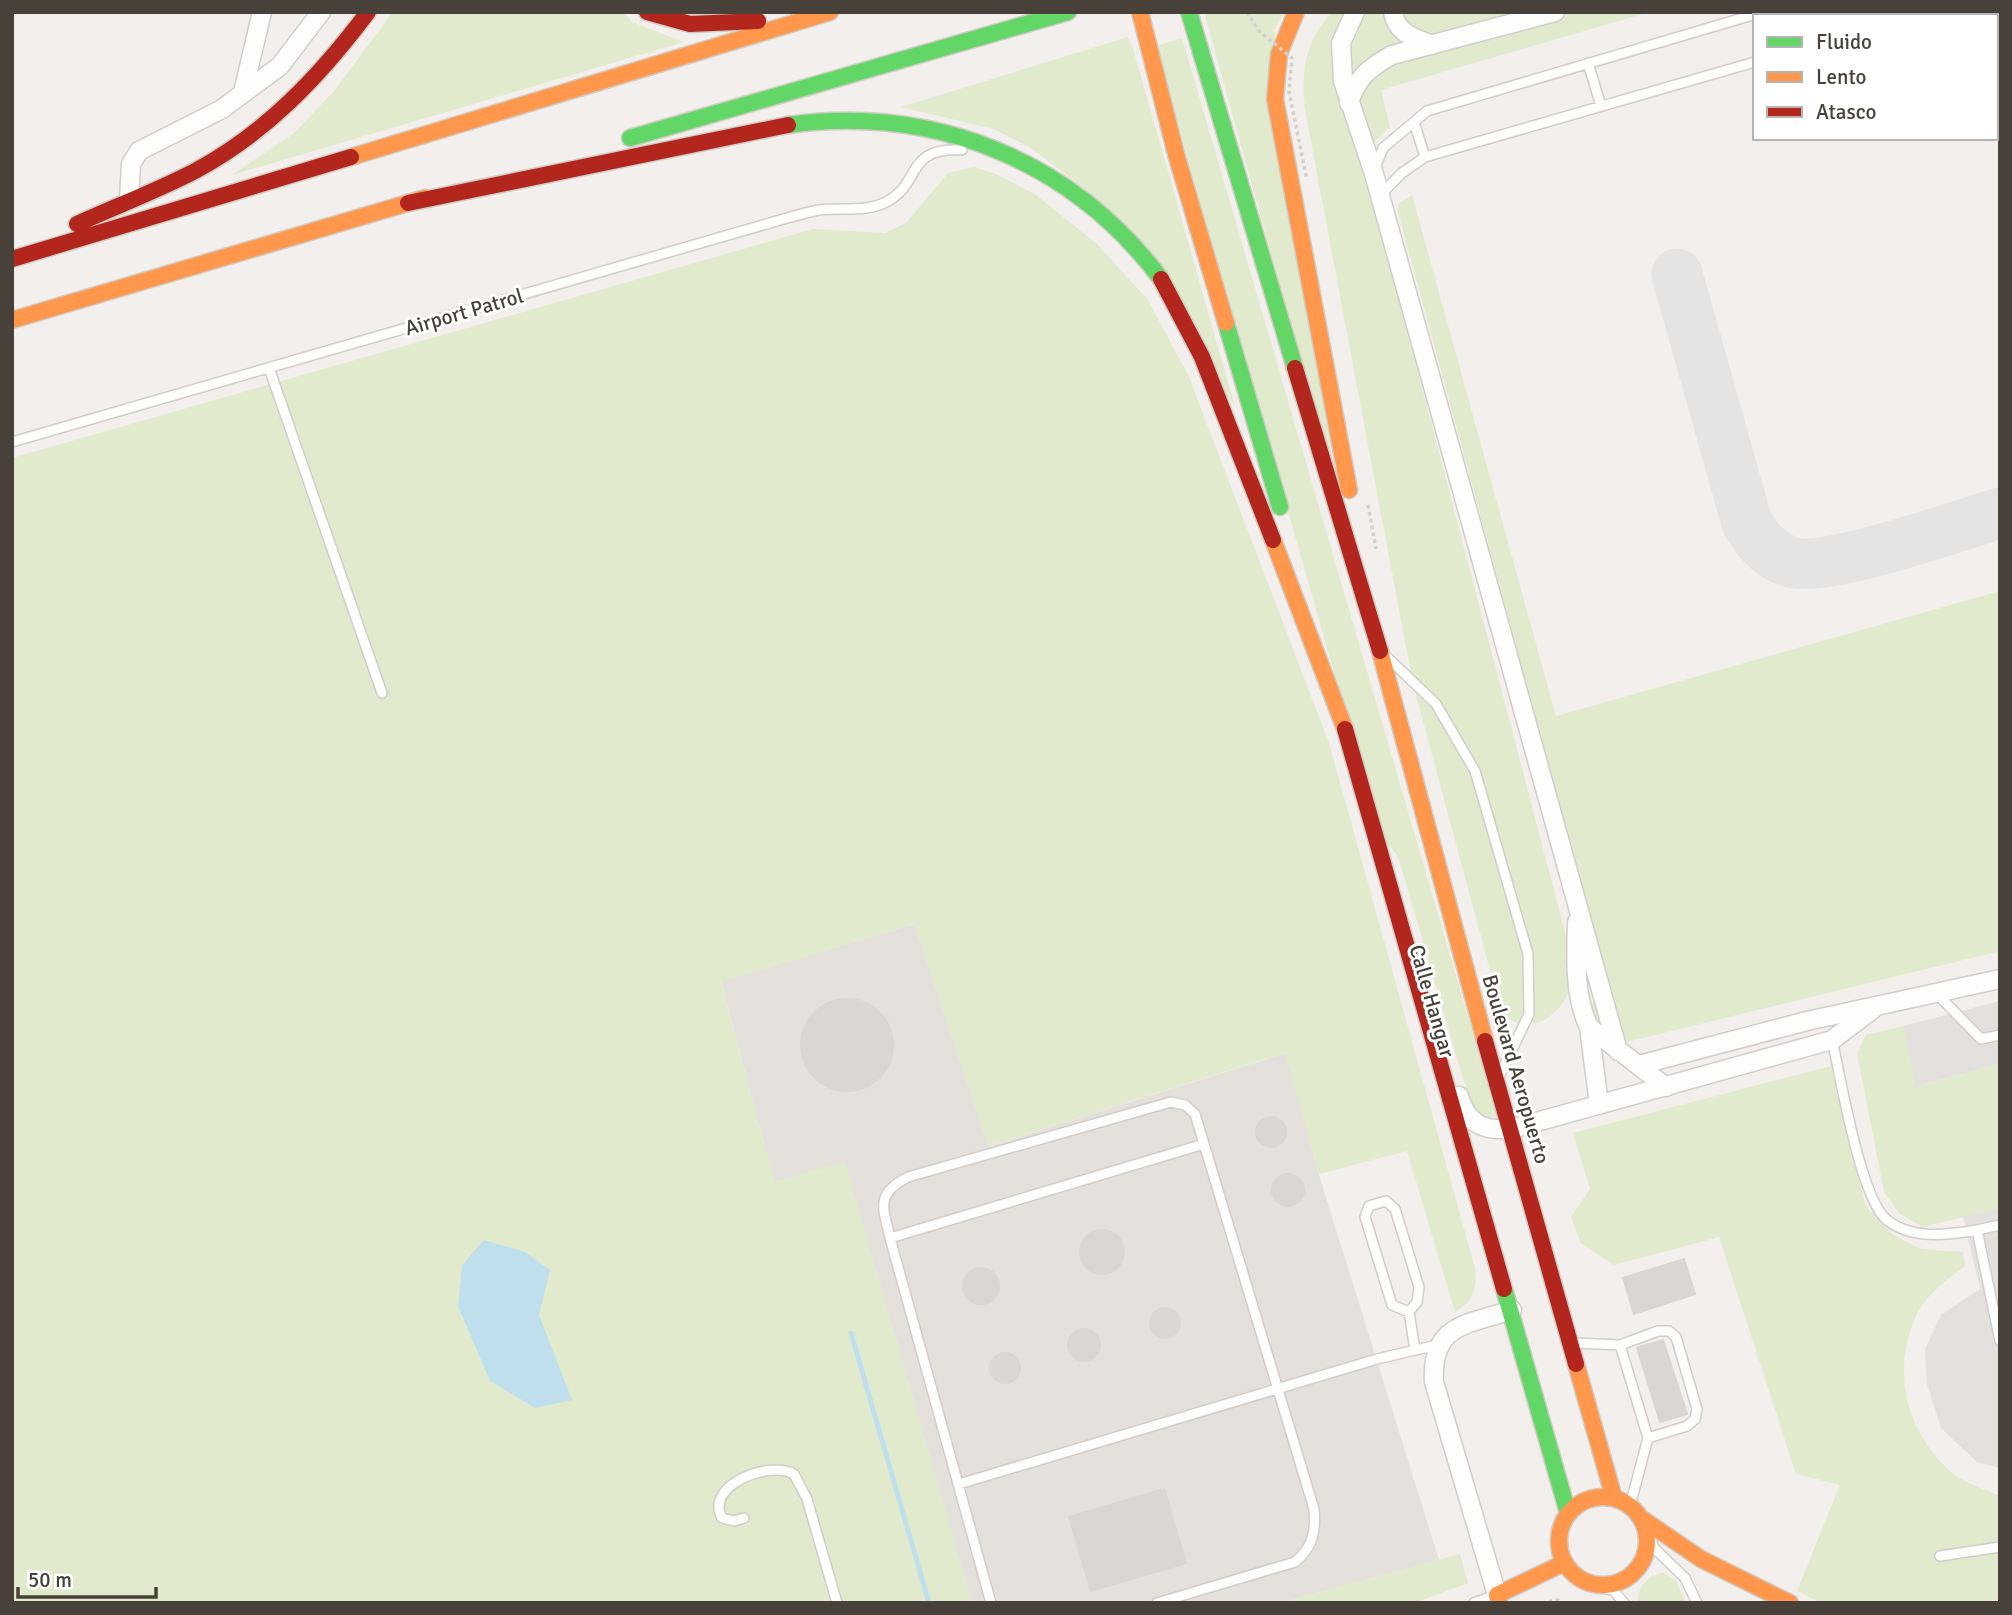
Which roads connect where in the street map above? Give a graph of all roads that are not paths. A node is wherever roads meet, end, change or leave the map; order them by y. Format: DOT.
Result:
graph roads {
  1 [pos="262,12"];
  2 [pos="321,12"];
  3 [pos="368,12"];
  4 [pos="647,12"];
  5 [pos="702,12"];
  6 [pos="810,12"];
  7 [pos="830,12"];
  8 [pos="1068,12"];
  9 [pos="1140,12"];
  10 [pos="1296,12"];
  11 [pos="1355,12"];
  12 [pos="1394,12"];
  13 [pos="1555,12"];
  14 [pos="1753,16"];
  15 [pos="1191,19"];
  16 [pos="673,20"];
  17 [pos="1432,45"];
  18 [pos="1588,63"];
  19 [pos="1753,63"];
  20 [pos="243,92"];
  21 [pos="1349,103"];
  22 [pos="1601,106"];
  23 [pos="1414,122"];
  24 [pos="1425,157"];
  25 [pos="1025,162"];
  26 [pos="1374,174"];
  27 [pos="1380,195"];
  28 [pos="129,199"];
  29 [pos="408,203"];
  30 [pos="12,258"];
  31 [pos="12,320"];
  32 [pos="269,368"];
  33 [pos="12,442"];
  34 [pos="1380,652"];
  35 [pos="382,692"];
  36 [pos="1345,729"];
  37 [pos="1378,841"];
  38 [pos="1578,905"];
  39 [pos="2000,979"];
  40 [pos="1937,994"];
  41 [pos="1873,1009"];
  42 [pos="1589,1027"];
  43 [pos="2000,1035"];
  44 [pos="1832,1040"];
  45 [pos="1618,1051"];
  46 [pos="1639,1065"];
  47 [pos="1496,1081"];
  48 [pos="1666,1087"];
  49 [pos="1599,1105"];
  50 [pos="1511,1129"];
  51 [pos="1204,1144"];
  52 [pos="2000,1225"];
  53 [pos="1977,1230"];
  54 [pos="890,1238"];
  55 [pos="1512,1310"];
  56 [pos="1409,1312"];
  57 [pos="2000,1341"];
  58 [pos="1571,1343"];
  59 [pos="1437,1345"];
  60 [pos="1620,1345"];
  61 [pos="1415,1350"];
  62 [pos="1278,1388"];
  63 [pos="1648,1438"];
  64 [pos="959,1484"];
  65 [pos="1614,1498"];
  66 [pos="1568,1513"];
  67 [pos="744,1518"];
  68 [pos="1639,1518"];
  69 [pos="2000,1547"];
  70 [pos="1940,1556"];
  71 [pos="1564,1563"];
  72 [pos="1590,1584"];
  73 [pos="1498,1599"];
  74 [pos="1697,1601"];
  75 [pos="837,1603"];
  76 [pos="991,1603"];
  77 [pos="1157,1603"];
  78 [pos="1474,1603"];
  79 [pos="1591,1603"];
  80 [pos="1624,1603"];
  81 [pos="1790,1603"];
  1 -- 20 [label="street"];
  2 -- 20 [label="street"];
  3 -- 28 [label="main road"];
  4 -- 16 [label="main road"];
  5 -- 16 [label="lane"];
  6 -- 16 [label="main road"];
  7 -- 30 [label="main road"];
  8 -- 29 [label="main road"];
  9 -- 36 [label="main road"];
  10 -- 34 [label="main road"];
  11 -- 21 [label="street"];
  12 -- 17 [label="street"];
  13 -- 17 [label="street"];
  14 -- 18 [label="lane"];
  15 -- 34 [label="main road"];
  17 -- 21 [label="street"];
  18 -- 22 [label="lane"];
  18 -- 23 [label="lane"];
  19 -- 22 [label="lane"];
  20 -- 28 [label="street"];
  21 -- 26 [label="street"];
  22 -- 24 [label="lane"];
  23 -- 24 [label="lane"];
  23 -- 26 [label="lane"];
  24 -- 27 [label="lane"];
  25 -- 29 [label="main road"];
  25 -- 32 [label="lane, Airport Patrol"];
  25 -- 36 [label="main road"];
  26 -- 27 [label="street"];
  27 -- 38 [label="street"];
  28 -- 30 [label="main road"];
  29 -- 31 [label="main road"];
  32 -- 33 [label="lane, Airport Patrol"];
  32 -- 35 [label="lane"];
  34 -- 47 [label="main road, Boulevard Aeropuerto"];
  34 -- 47 [label="lane"];
  36 -- 37 [label="main road"];
  37 -- 50 [label="street, Calle Hangar"];
  37 -- 55 [label="main road"];
  38 -- 42 [label="street"];
  38 -- 45 [label="street"];
  39 -- 40 [label="street"];
  40 -- 41 [label="street"];
  40 -- 43 [label="lane"];
  41 -- 44 [label="street"];
  41 -- 46 [label="street"];
  42 -- 45 [label="street"];
  42 -- 49 [label="street"];
  44 -- 48 [label="street"];
  44 -- 53 [label="lane"];
  45 -- 46 [label="street"];
  46 -- 48 [label="street"];
  47 -- 50 [label="main road, Boulevard Aeropuerto"];
  48 -- 49 [label="street"];
  49 -- 50 [label="street"];
  50 -- 58 [label="main road, Boulevard Aeropuerto"];
  51 -- 54 [label="lane"];
  51 -- 54 [label="lane"];
  51 -- 62 [label="lane"];
  52 -- 53 [label="lane"];
  53 -- 57 [label="lane"];
  54 -- 64 [label="lane"];
  55 -- 59 [label="street"];
  55 -- 66 [label="main road"];
  56 -- 56 [label="lane"];
  56 -- 61 [label="lane"];
  58 -- 60 [label="lane"];
  58 -- 65 [label="main road, Boulevard Aeropuerto"];
  59 -- 61 [label="lane"];
  59 -- 73 [label="street"];
  60 -- 63 [label="lane"];
  60 -- 63 [label="lane"];
  61 -- 62 [label="lane"];
  62 -- 64 [label="lane"];
  62 -- 77 [label="lane"];
  63 -- 68 [label="lane"];
  64 -- 76 [label="lane"];
  65 -- 66 [label="main road"];
  65 -- 68 [label="main road"];
  66 -- 71 [label="main road"];
  67 -- 75 [label="lane"];
  68 -- 72 [label="main road"];
  68 -- 74 [label="lane"];
  68 -- 81 [label="main road"];
  69 -- 70 [label="lane"];
  71 -- 72 [label="main road"];
  71 -- 73 [label="main road"];
  72 -- 79 [label="main road"];
  72 -- 80 [label="lane"];
  73 -- 78 [label="lane"];
}
